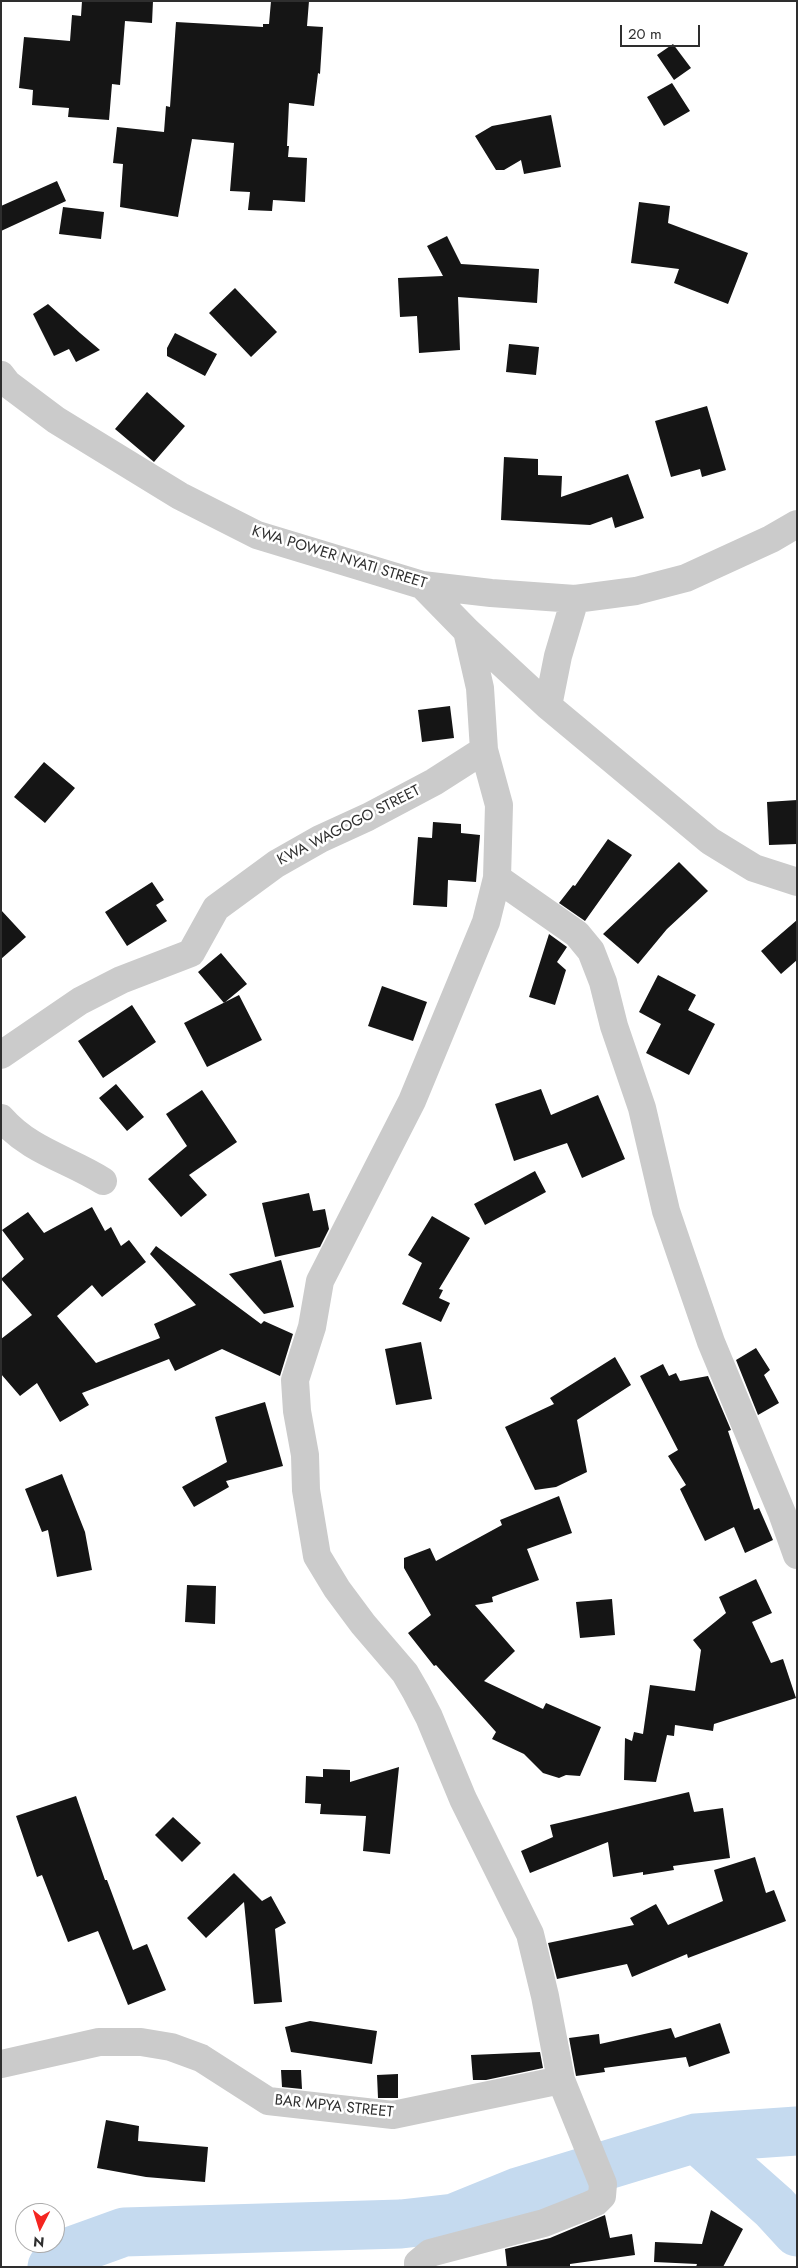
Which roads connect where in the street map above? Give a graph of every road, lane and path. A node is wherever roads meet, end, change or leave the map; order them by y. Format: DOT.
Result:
graph roads {
  1 [pos="4,385"];
  2 [pos="797,524"];
  3 [pos="422,585"];
  4 [pos="575,599"];
  5 [pos="467,631"];
  6 [pos="548,706"];
  7 [pos="484,750"];
  8 [pos="497,878"];
  9 [pos="797,882"];
  10 [pos="1,1055"];
  11 [pos="1,1118"];
  12 [pos="103,1180"];
  13 [pos="797,1555"];
  14 [pos="1,2064"];
  15 [pos="561,2080"];
  16 [pos="418,2267"];
  1 -- 3 [label="street, KWA POWER NYATI STREET"];
  2 -- 4 [label="street, KWA POWER NYATI STREET"];
  3 -- 4 [label="street, KWA POWER NYATI STREET"];
  3 -- 5 [label="street"];
  4 -- 6 [label="street"];
  5 -- 6 [label="street"];
  5 -- 7 [label="street"];
  6 -- 9 [label="street"];
  7 -- 8 [label="street"];
  7 -- 10 [label="street, KWA WAGOGO STREET"];
  8 -- 13 [label="street"];
  8 -- 15 [label="street"];
  11 -- 12 [label="street"];
  14 -- 15 [label="street, BAR MPYA STREET"];
  15 -- 16 [label="street"];
}
